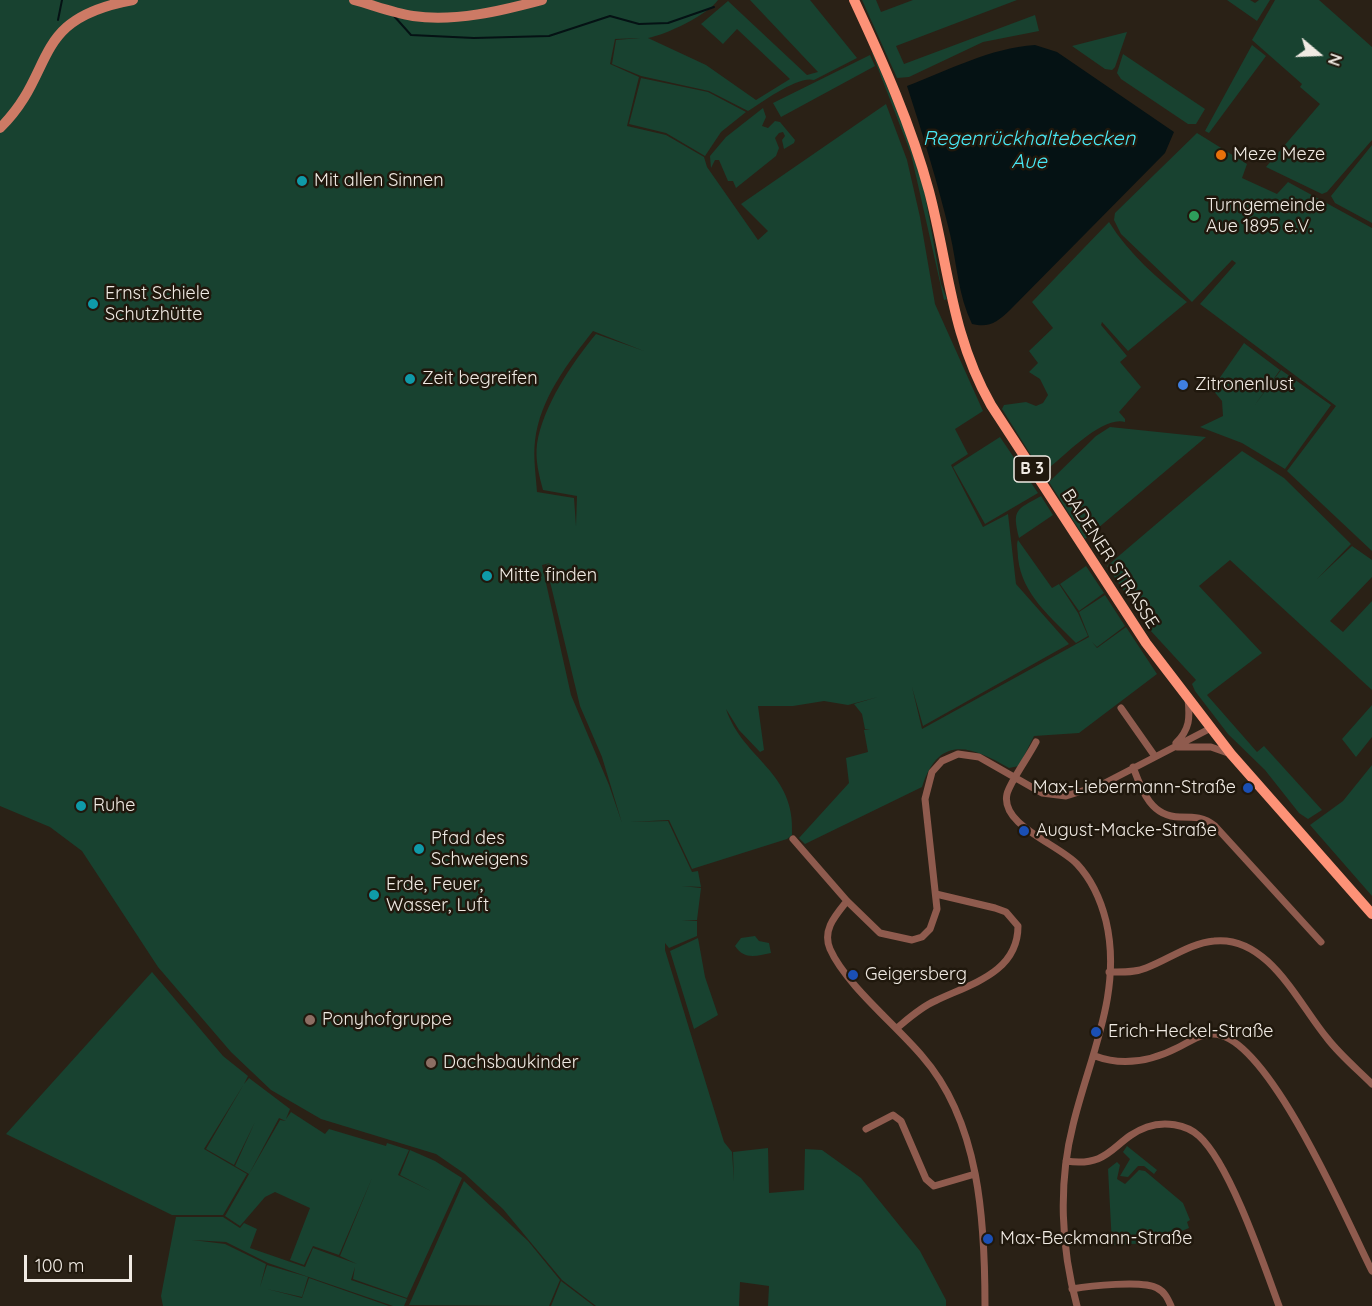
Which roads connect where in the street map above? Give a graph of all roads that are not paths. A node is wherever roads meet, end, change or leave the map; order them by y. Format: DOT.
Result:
graph roads {
  1 [pos="132,0"];
  2 [pos="354,0"];
  3 [pos="542,0"];
  4 [pos="854,0"];
  5 [pos="0,128"];
  6 [pos="1188,699"];
  7 [pos="1121,708"];
  8 [pos="1211,728"];
  9 [pos="1036,742"];
  10 [pos="1172,747"];
  11 [pos="1231,754"];
  12 [pos="1154,755"];
  13 [pos="1133,767"];
  14 [pos="1016,779"];
  15 [pos="793,839"];
  16 [pos="936,894"];
  17 [pos="847,901"];
  18 [pos="1372,914"];
  19 [pos="1321,942"];
  20 [pos="1109,972"];
  21 [pos="897,1028"];
  22 [pos="1095,1056"];
  23 [pos="1372,1084"];
  24 [pos="866,1130"];
  25 [pos="1066,1161"];
  26 [pos="975,1174"];
  27 [pos="1372,1271"];
  28 [pos="1072,1289"];
  29 [pos="985,1306"];
  30 [pos="1077,1306"];
  31 [pos="1171,1306"];
  32 [pos="1279,1306"];
  1 -- 5 [label="street"];
  2 -- 3 [label="street"];
  4 -- 6 [label="main road, BADENER STRASSE / B 3"];
  6 -- 8 [label="main road, BADENER STRASSE / B 3"];
  6 -- 10 [label="street"];
  7 -- 12 [label="street"];
  8 -- 10 [label="street"];
  8 -- 11 [label="main road, BADENER STRASSE / B 3"];
  9 -- 14 [label="street"];
  10 -- 11 [label="street"];
  10 -- 12 [label="street"];
  11 -- 18 [label="main road, BADENER STRASSE / B 3"];
  12 -- 13 [label="street"];
  13 -- 14 [label="street"];
  13 -- 19 [label="street"];
  14 -- 16 [label="street"];
  14 -- 20 [label="street"];
  15 -- 17 [label="street"];
  16 -- 17 [label="street"];
  16 -- 21 [label="street"];
  17 -- 21 [label="street"];
  20 -- 22 [label="street"];
  20 -- 23 [label="street"];
  21 -- 26 [label="street"];
  22 -- 25 [label="street"];
  22 -- 27 [label="street"];
  24 -- 26 [label="street"];
  25 -- 28 [label="street"];
  25 -- 32 [label="street"];
  26 -- 29 [label="street"];
  28 -- 30 [label="street"];
  28 -- 31 [label="street"];
}
